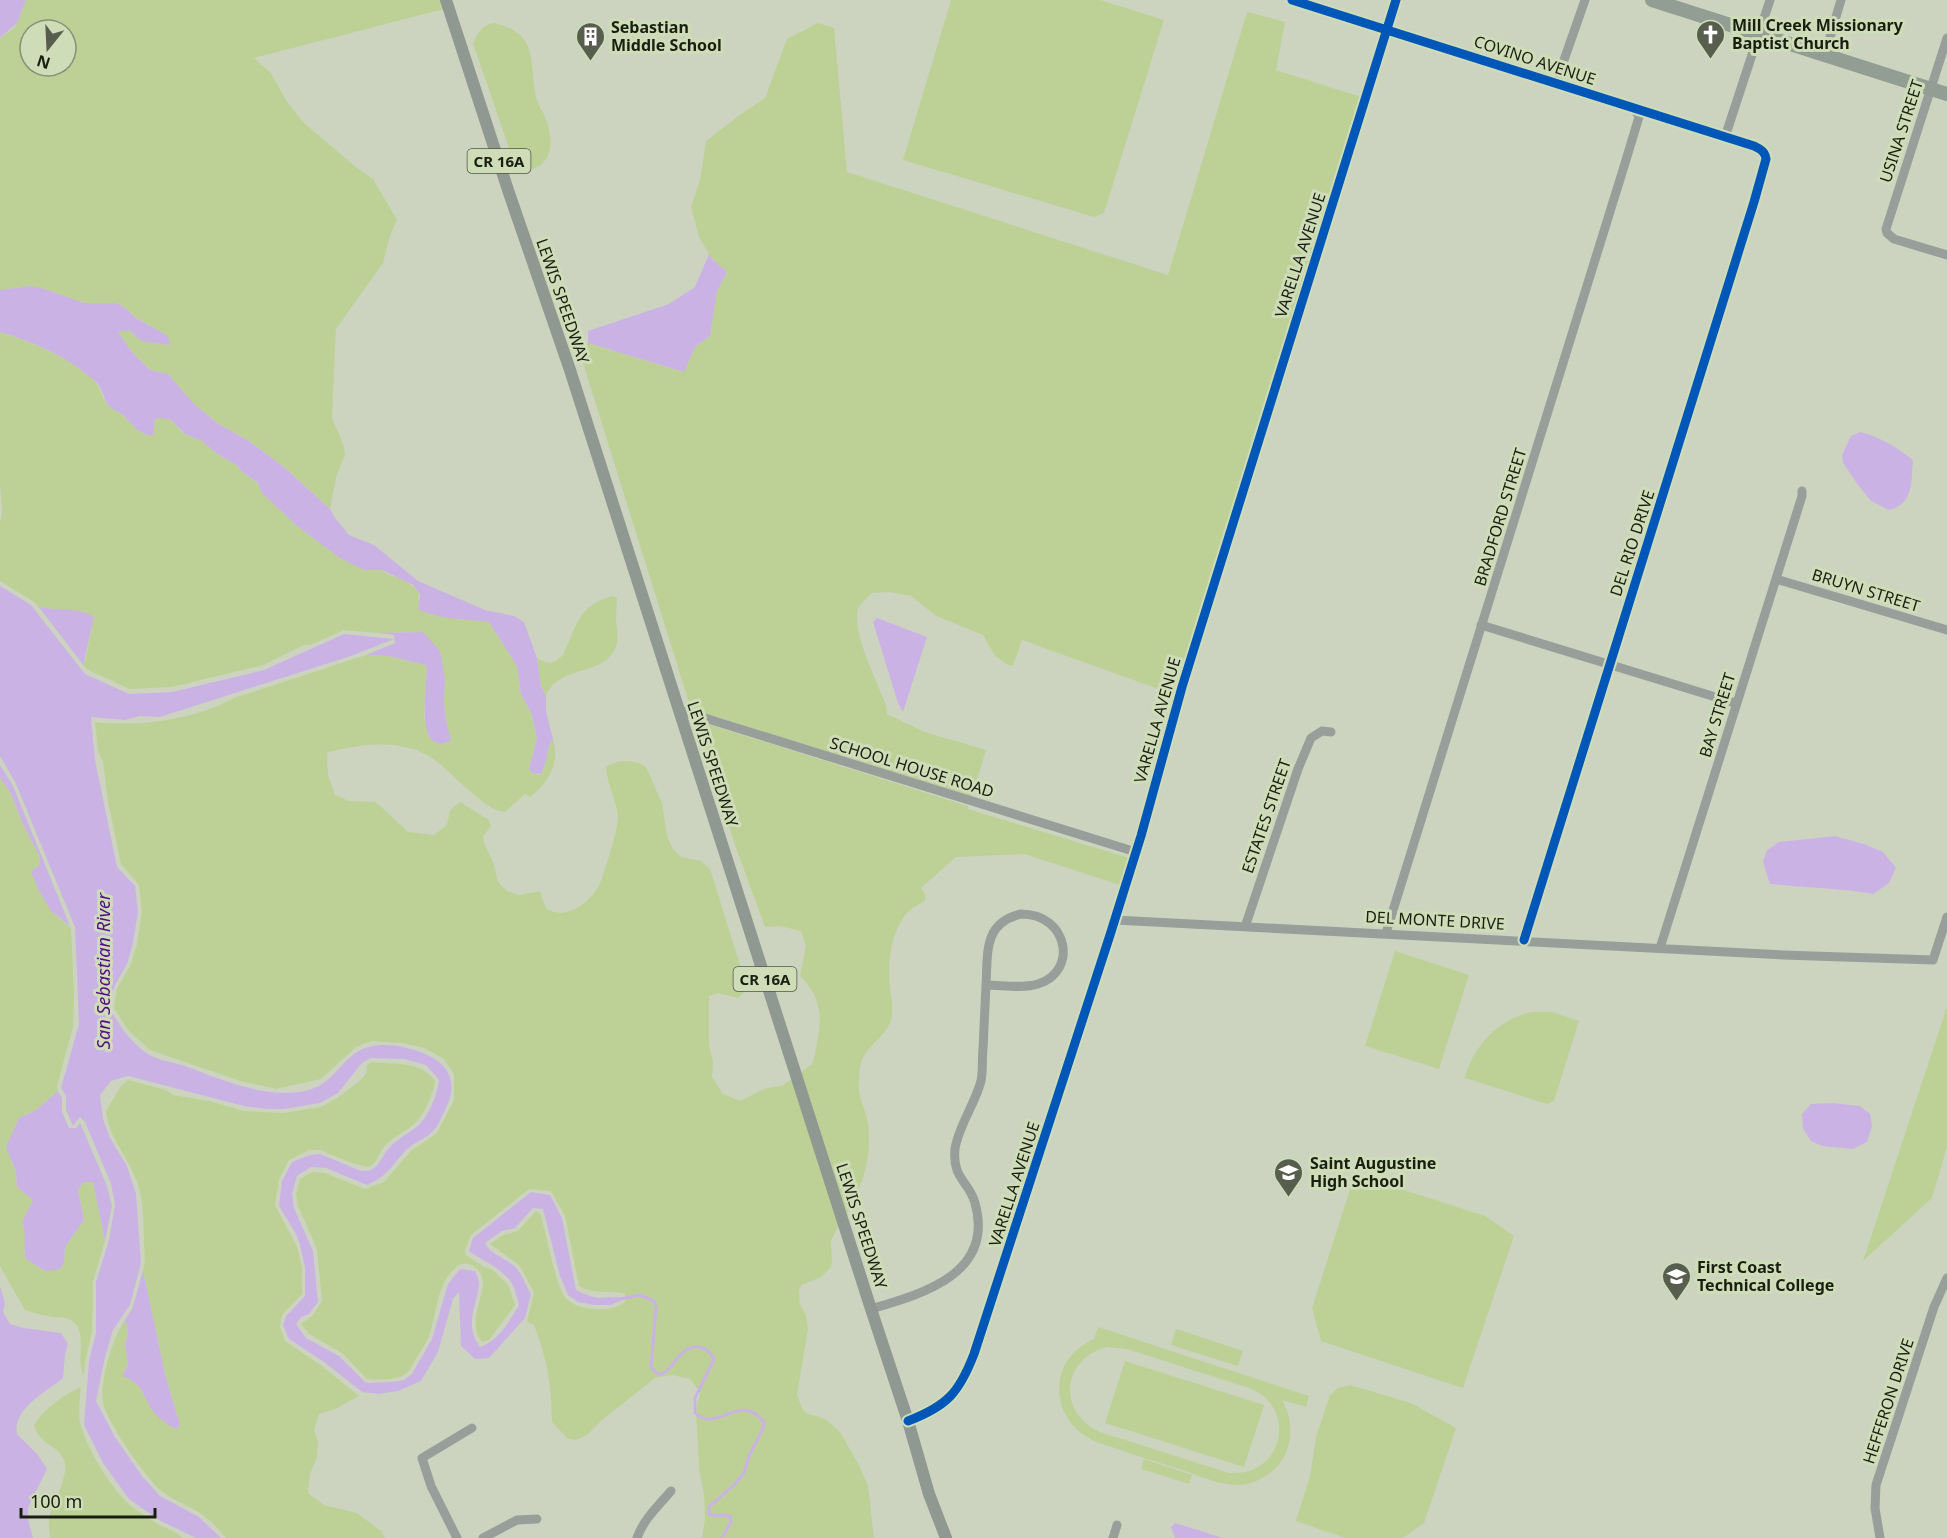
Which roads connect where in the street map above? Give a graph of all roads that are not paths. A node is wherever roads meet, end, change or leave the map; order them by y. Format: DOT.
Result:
graph roads {
  1 [pos="446,0"];
  2 [pos="1292,0"];
  3 [pos="1396,0"];
  4 [pos="1585,0"];
  5 [pos="1652,0"];
  6 [pos="1770,0"];
  7 [pos="1841,0"];
  8 [pos="1387,29"];
  9 [pos="1759,33"];
  10 [pos="1947,38"];
  11 [pos="1825,54"];
  12 [pos="1556,83"];
  13 [pos="1930,88"];
  14 [pos="1947,94"];
  15 [pos="1635,110"];
  16 [pos="1725,137"];
  17 [pos="1766,155"];
  18 [pos="1947,255"];
  19 [pos="1802,491"];
  20 [pos="1776,579"];
  21 [pos="1481,625"];
  22 [pos="1947,630"];
  23 [pos="1609,663"];
  24 [pos="1735,703"];
  25 [pos="679,710"];
  26 [pos="1331,732"];
  27 [pos="1136,852"];
  28 [pos="1947,917"];
  29 [pos="1115,920"];
  30 [pos="1245,927"];
  31 [pos="1386,933"];
  32 [pos="1524,940"];
  33 [pos="1660,948"];
  34 [pos="986,985"];
  35 [pos="1947,1278"];
  36 [pos="871,1309"];
  37 [pos="909,1421"];
  38 [pos="472,1428"];
  39 [pos="671,1491"];
  40 [pos="537,1519"];
  41 [pos="1117,1525"];
  42 [pos="457,1538"];
  43 [pos="483,1538"];
  44 [pos="637,1538"];
  45 [pos="946,1538"];
  46 [pos="1113,1538"];
  47 [pos="1880,1538"];
  1 -- 25 [label="main road, LEWIS SPEEDWAY / CR 16A"];
  2 -- 8 [label="street, COVINO AVENUE"];
  3 -- 8 [label="street, VARELLA AVENUE"];
  4 -- 12 [label="street"];
  5 -- 9 [label="highway"];
  6 -- 9 [label="street"];
  7 -- 11 [label="street"];
  8 -- 12 [label="street, COVINO AVENUE"];
  8 -- 27 [label="street, VARELLA AVENUE"];
  9 -- 11 [label="highway"];
  9 -- 16 [label="street"];
  10 -- 13 [label="street, USINA STREET"];
  11 -- 13 [label="highway"];
  12 -- 15 [label="street, COVINO AVENUE"];
  13 -- 14 [label="highway"];
  13 -- 18 [label="street, USINA STREET"];
  15 -- 16 [label="street, COVINO AVENUE"];
  15 -- 21 [label="street, BRADFORD STREET"];
  16 -- 17 [label="street, COVINO AVENUE"];
  17 -- 23 [label="street, DEL RIO DRIVE"];
  19 -- 20 [label="street, BAY STREET"];
  20 -- 22 [label="street, BRUYN STREET"];
  20 -- 24 [label="street, BAY STREET"];
  21 -- 23 [label="street"];
  21 -- 31 [label="street, BRADFORD STREET"];
  23 -- 24 [label="street"];
  23 -- 32 [label="street, DEL RIO DRIVE"];
  24 -- 33 [label="street, BAY STREET"];
  25 -- 27 [label="street, SCHOOL HOUSE ROAD"];
  25 -- 36 [label="main road, LEWIS SPEEDWAY / CR 16A"];
  26 -- 30 [label="street, ESTATES STREET"];
  27 -- 29 [label="street, VARELLA AVENUE"];
  28 -- 33 [label="street, DEL MONTE DRIVE"];
  29 -- 30 [label="street, DEL MONTE DRIVE"];
  29 -- 37 [label="street, VARELLA AVENUE"];
  30 -- 31 [label="street, DEL MONTE DRIVE"];
  31 -- 32 [label="street, DEL MONTE DRIVE"];
  32 -- 33 [label="street, DEL MONTE DRIVE"];
  34 -- 34 [label="street"];
  34 -- 36 [label="street"];
  35 -- 47 [label="street, HEFFERON DRIVE"];
  36 -- 37 [label="main road, LEWIS SPEEDWAY / CR 16A"];
  37 -- 45 [label="main road, LEWIS SPEEDWAY / CR 16A"];
  38 -- 42 [label="street"];
  39 -- 44 [label="street"];
  40 -- 43 [label="street"];
  41 -- 46 [label="street"];
}
